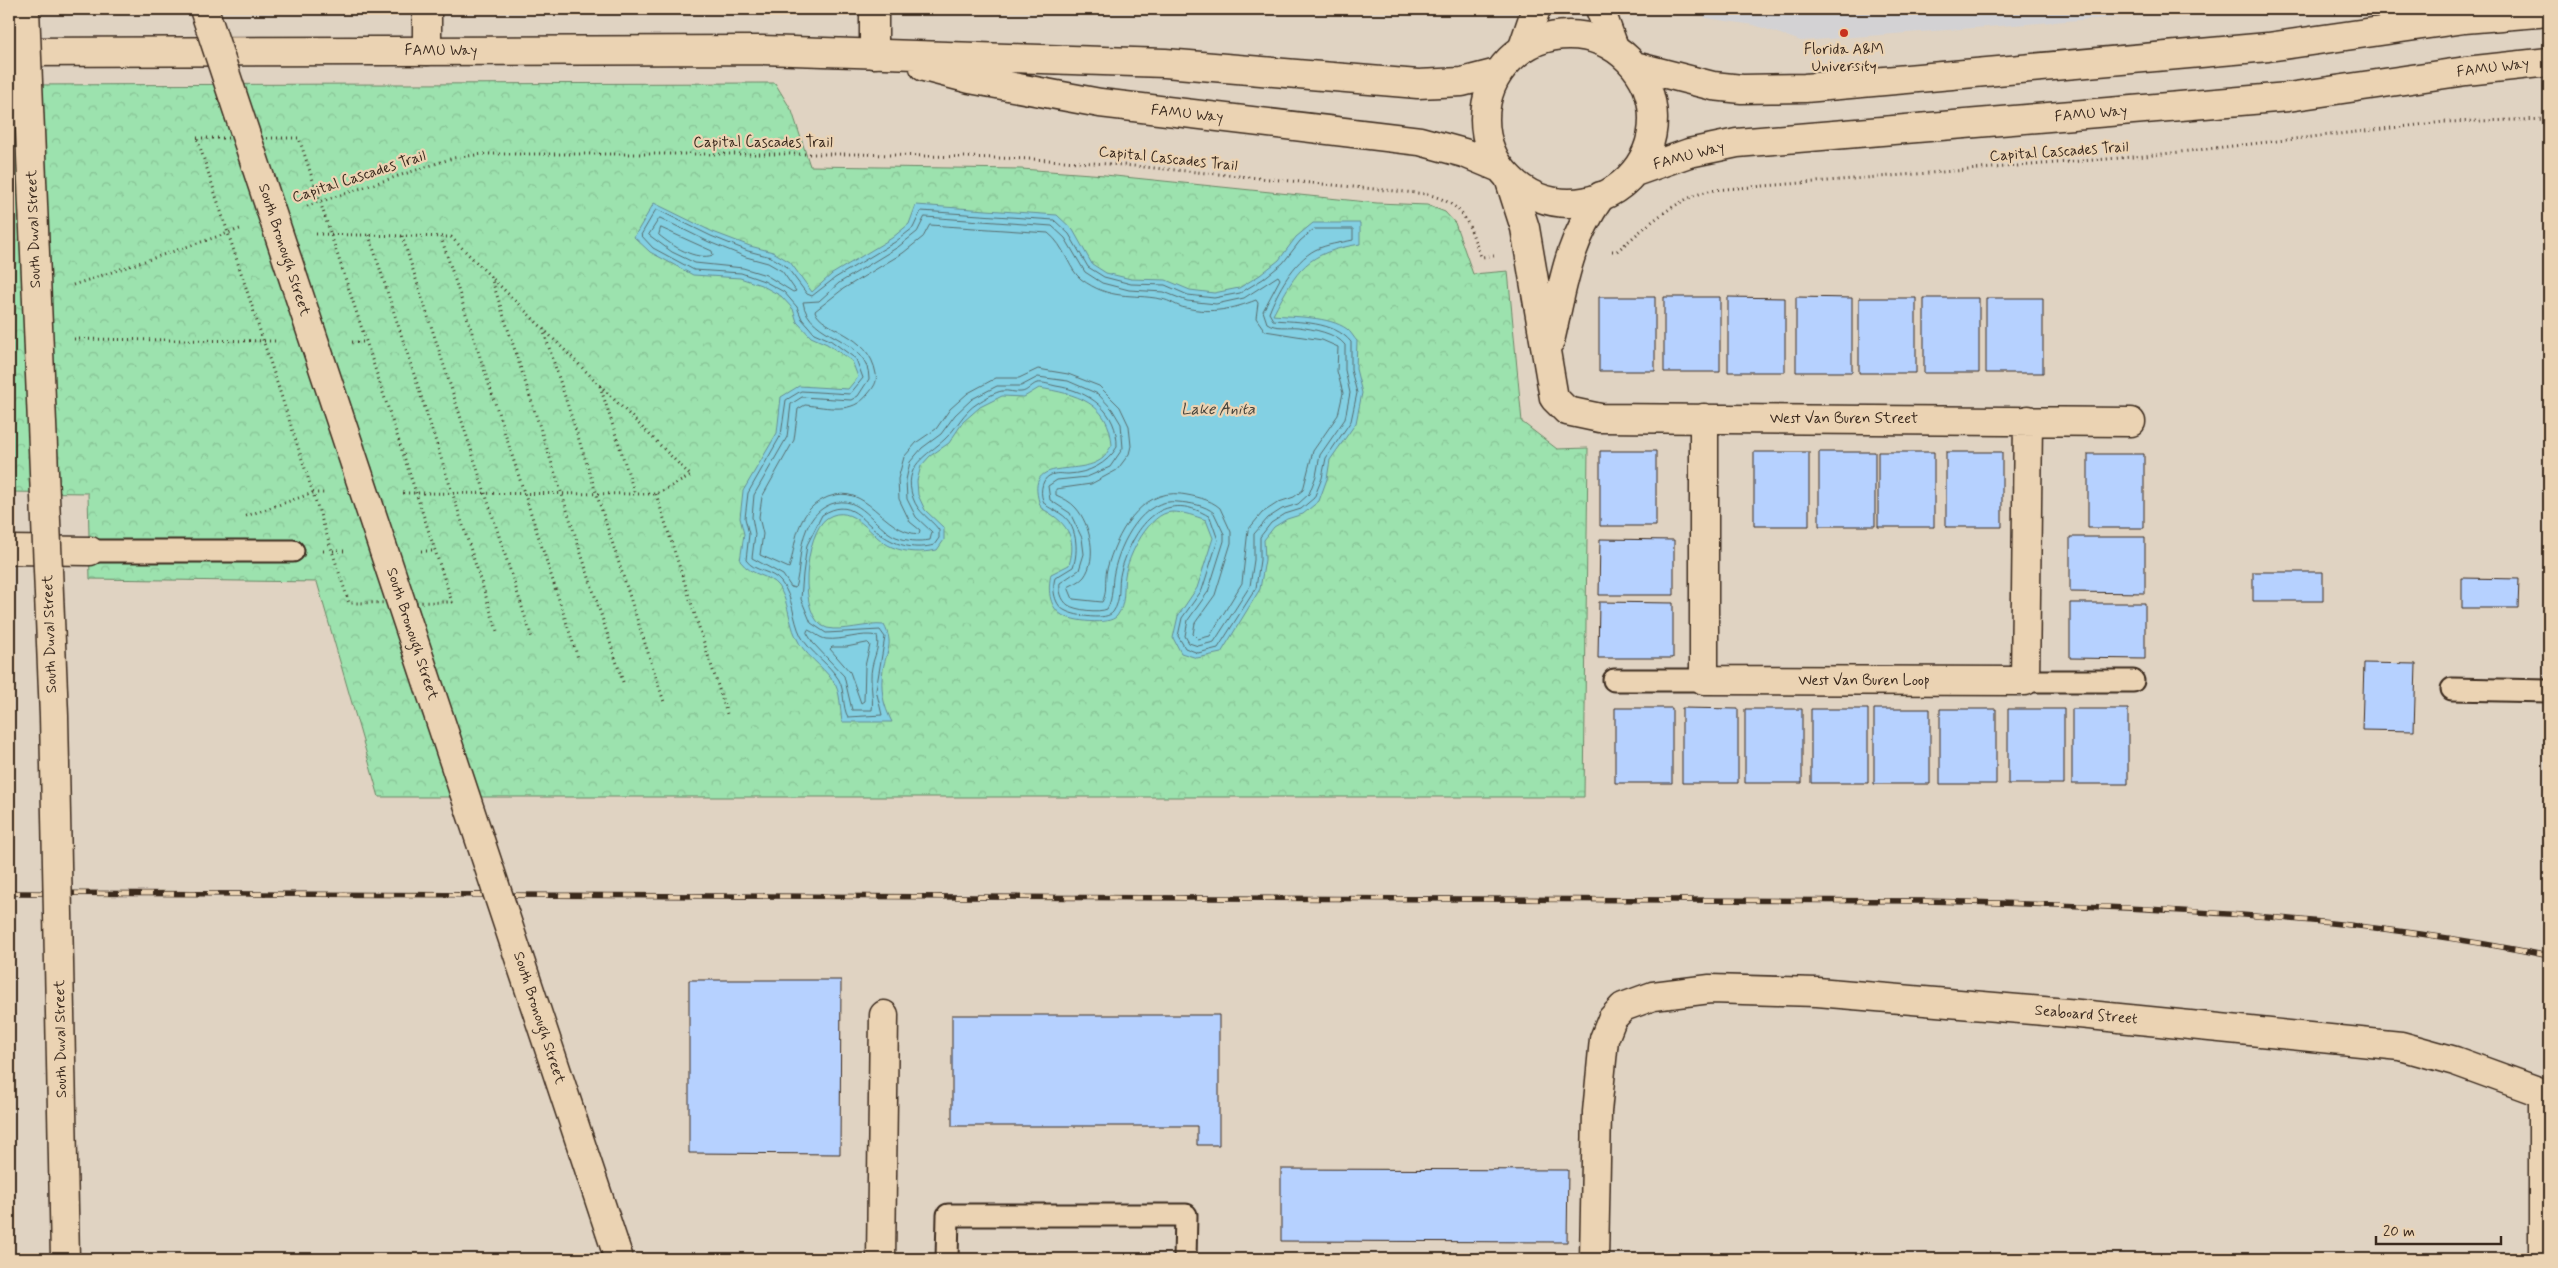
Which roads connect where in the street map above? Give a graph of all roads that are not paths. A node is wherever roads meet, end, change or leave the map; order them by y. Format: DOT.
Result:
graph roads {
  1 [pos="25,9"];
  2 [pos="204,9"];
  3 [pos="427,9"];
  4 [pos="874,9"];
  5 [pos="1536,9"];
  6 [pos="1600,9"];
  7 [pos="2549,12"];
  8 [pos="1523,47"];
  9 [pos="1614,47"];
  10 [pos="427,51"];
  11 [pos="9,52"];
  12 [pos="874,54"];
  13 [pos="2549,62"];
  14 [pos="1635,66"];
  15 [pos="1497,73"];
  16 [pos="1635,172"];
  17 [pos="1504,173"];
  18 [pos="1601,196"];
  19 [pos="1547,352"];
  20 [pos="1704,418"];
  21 [pos="2028,420"];
  22 [pos="2132,422"];
  23 [pos="9,550"];
  24 [pos="90,551"];
  25 [pos="293,551"];
  26 [pos="1614,680"];
  27 [pos="1704,680"];
  28 [pos="2024,681"];
  29 [pos="2133,681"];
  30 [pos="2452,689"];
  31 [pos="2549,691"];
  32 [pos="884,1015"];
  33 [pos="65,1259"];
  34 [pos="619,1259"];
  35 [pos="881,1259"];
  36 [pos="947,1259"];
  37 [pos="1186,1259"];
  38 [pos="1594,1259"];
  39 [pos="2543,1259"];
  1 -- 33 [label="street, South Duval Street, bridge"];
  2 -- 34 [label="street, South Bronough Street, bridge"];
  3 -- 10 [label="street"];
  4 -- 12 [label="street"];
  5 -- 8 [label="street"];
  6 -- 9 [label="street"];
  7 -- 14 [label="street, FAMU Way"];
  8 -- 9 [label="street, FAMU Way"];
  8 -- 15 [label="street, FAMU Way"];
  9 -- 14 [label="street, FAMU Way"];
  10 -- 11 [label="street, FAMU Way"];
  10 -- 12 [label="street, FAMU Way"];
  12 -- 15 [label="street, FAMU Way"];
  12 -- 17 [label="street, FAMU Way"];
  13 -- 16 [label="street, FAMU Way"];
  14 -- 16 [label="street, FAMU Way"];
  15 -- 17 [label="street, FAMU Way"];
  16 -- 18 [label="street, FAMU Way"];
  17 -- 18 [label="street, FAMU Way"];
  17 -- 19 [label="street"];
  18 -- 19 [label="street"];
  19 -- 20 [label="street, West Van Buren Street"];
  20 -- 21 [label="street, West Van Buren Street"];
  20 -- 27 [label="street"];
  21 -- 22 [label="street, West Van Buren Street"];
  21 -- 28 [label="street"];
  23 -- 24 [label="street"];
  24 -- 25 [label="lane"];
  26 -- 27 [label="lane"];
  27 -- 28 [label="street, West Van Buren Loop"];
  28 -- 29 [label="lane"];
  30 -- 31 [label="lane"];
  32 -- 35 [label="street"];
  36 -- 37 [label="lane"];
  38 -- 39 [label="street, Seaboard Street"];
}
